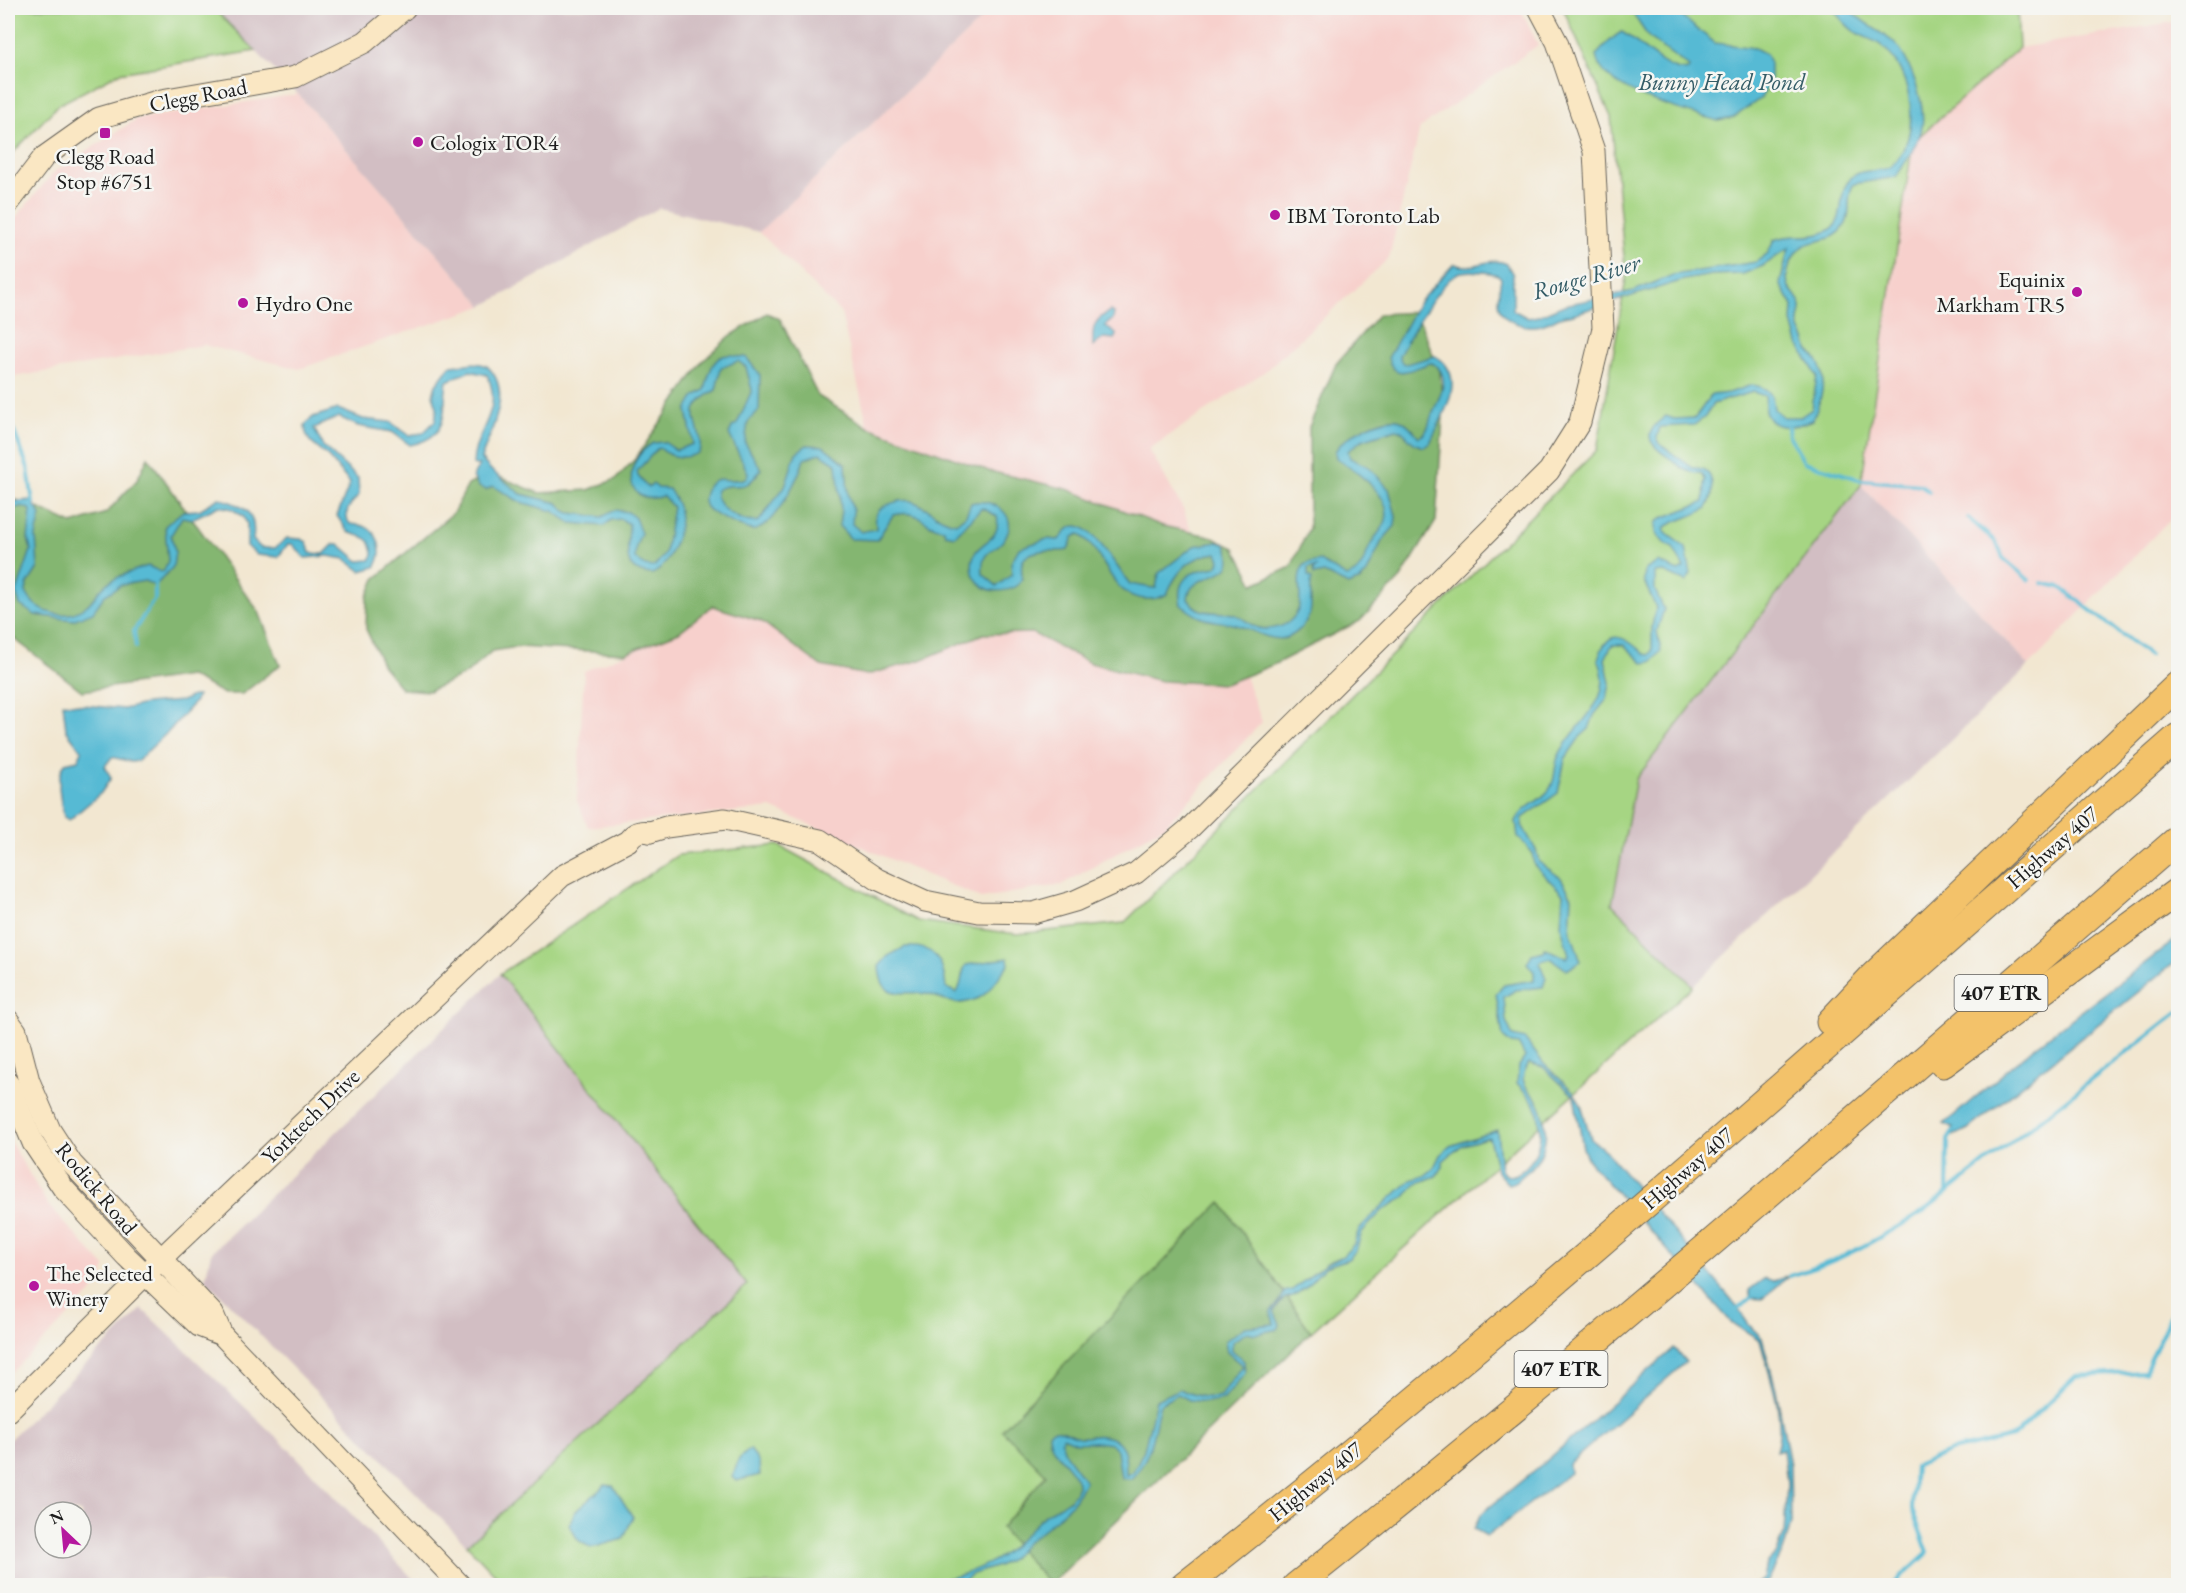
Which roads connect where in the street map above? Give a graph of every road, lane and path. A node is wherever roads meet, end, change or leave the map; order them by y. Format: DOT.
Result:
graph roads {
  1 [pos="405,8"];
  2 [pos="1539,8"];
  3 [pos="8,204"];
  4 [pos="2178,685"];
  5 [pos="2178,737"];
  6 [pos="2178,839"];
  7 [pos="2178,891"];
  8 [pos="8,1020"];
  9 [pos="8,1083"];
  10 [pos="1732,1129"];
  11 [pos="1824,1148"];
  12 [pos="154,1269"];
  13 [pos="8,1411"];
  14 [pos="461,1586"];
  15 [pos="1184,1586"];
  16 [pos="1296,1586"];
  1 -- 3 [label="street, Clegg Road"];
  2 -- 12 [label="street, Yorktech Drive"];
  4 -- 10 [label="highway"];
  5 -- 10 [label="highway, Highway 407 / 407 ETR"];
  6 -- 11 [label="highway, 407 ETR"];
  7 -- 11 [label="highway"];
  8 -- 12 [label="street, Rodick Road"];
  9 -- 12 [label="street, Rodick Road"];
  10 -- 15 [label="highway, Highway 407 / 407 ETR"];
  11 -- 16 [label="highway, 407 ETR"];
  12 -- 13 [label="street, Yorktech Drive"];
  12 -- 14 [label="street, Rodick Road"];
}
